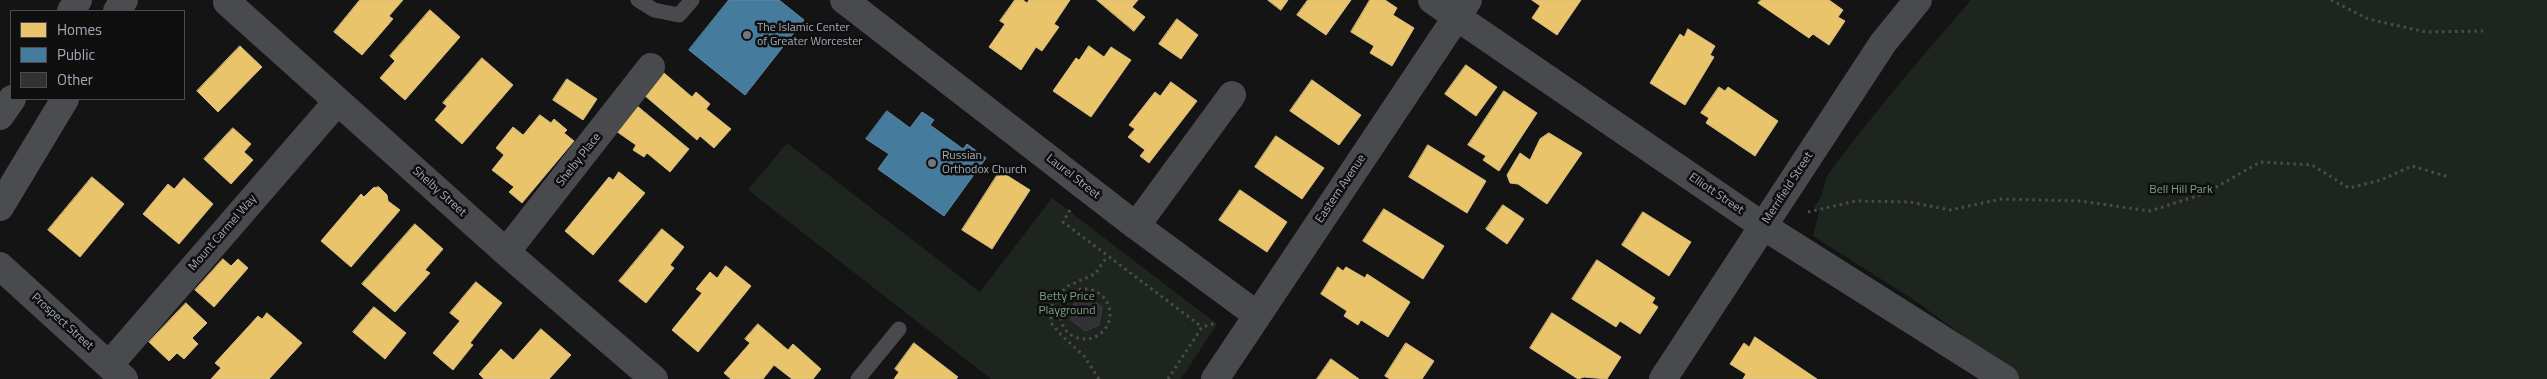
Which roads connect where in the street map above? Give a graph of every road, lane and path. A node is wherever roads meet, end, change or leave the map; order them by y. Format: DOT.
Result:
graph roads {
  1 [pos="638,0"];
  2 [pos="692,0"];
  3 [pos="844,0"];
  4 [pos="1432,0"];
  5 [pos="1918,0"];
  6 [pos="2331,0"];
  7 [pos="227,2"];
  8 [pos="1462,9"];
  9 [pos="2483,32"];
  10 [pos="651,67"];
  11 [pos="1232,95"];
  12 [pos="11,100"];
  13 [pos="64,100"];
  14 [pos="337,102"];
  15 [pos="0,116"];
  16 [pos="2448,177"];
  17 [pos="1074,204"];
  18 [pos="0,207"];
  19 [pos="1808,212"];
  20 [pos="1136,226"];
  21 [pos="1763,226"];
  22 [pos="506,252"];
  23 [pos="1107,257"];
  24 [pos="0,266"];
  25 [pos="1257,315"];
  26 [pos="1222,322"];
  27 [pos="1202,327"];
  28 [pos="899,328"];
  29 [pos="1066,330"];
  30 [pos="1061,335"];
  31 [pos="118,375"];
  32 [pos="654,379"];
  33 [pos="858,379"];
  34 [pos="1099,379"];
  35 [pos="1168,379"];
  36 [pos="1215,379"];
  37 [pos="1663,379"];
  38 [pos="2005,379"];
  1 -- 2 [label="lane"];
  3 -- 20 [label="street, Laurel Street"];
  4 -- 8 [label="street, Elliott Street"];
  5 -- 21 [label="street, Merrifield Street"];
  6 -- 9 [label="path"];
  7 -- 14 [label="street, Shelby Street"];
  8 -- 21 [label="street, Elliott Street"];
  8 -- 25 [label="street, Eastern Avenue"];
  10 -- 22 [label="street, Shelby Place"];
  11 -- 20 [label="street"];
  12 -- 15 [label="highway"];
  13 -- 18 [label="highway"];
  14 -- 22 [label="street, Shelby Street"];
  14 -- 31 [label="street, Mount Carmel Way"];
  16 -- 19 [label="path"];
  17 -- 23 [label="path"];
  20 -- 25 [label="street, Laurel Street"];
  21 -- 37 [label="street, Merrifield Street"];
  21 -- 38 [label="street, Elliott Street"];
  22 -- 32 [label="street, Shelby Street"];
  23 -- 27 [label="path"];
  23 -- 30 [label="path"];
  24 -- 31 [label="street, Prospect Street"];
  25 -- 36 [label="street, Eastern Avenue"];
  26 -- 27 [label="path"];
  27 -- 35 [label="path"];
  28 -- 33 [label="lane"];
  29 -- 29 [label="path"];
  29 -- 30 [label="path"];
  30 -- 34 [label="path"];
}
